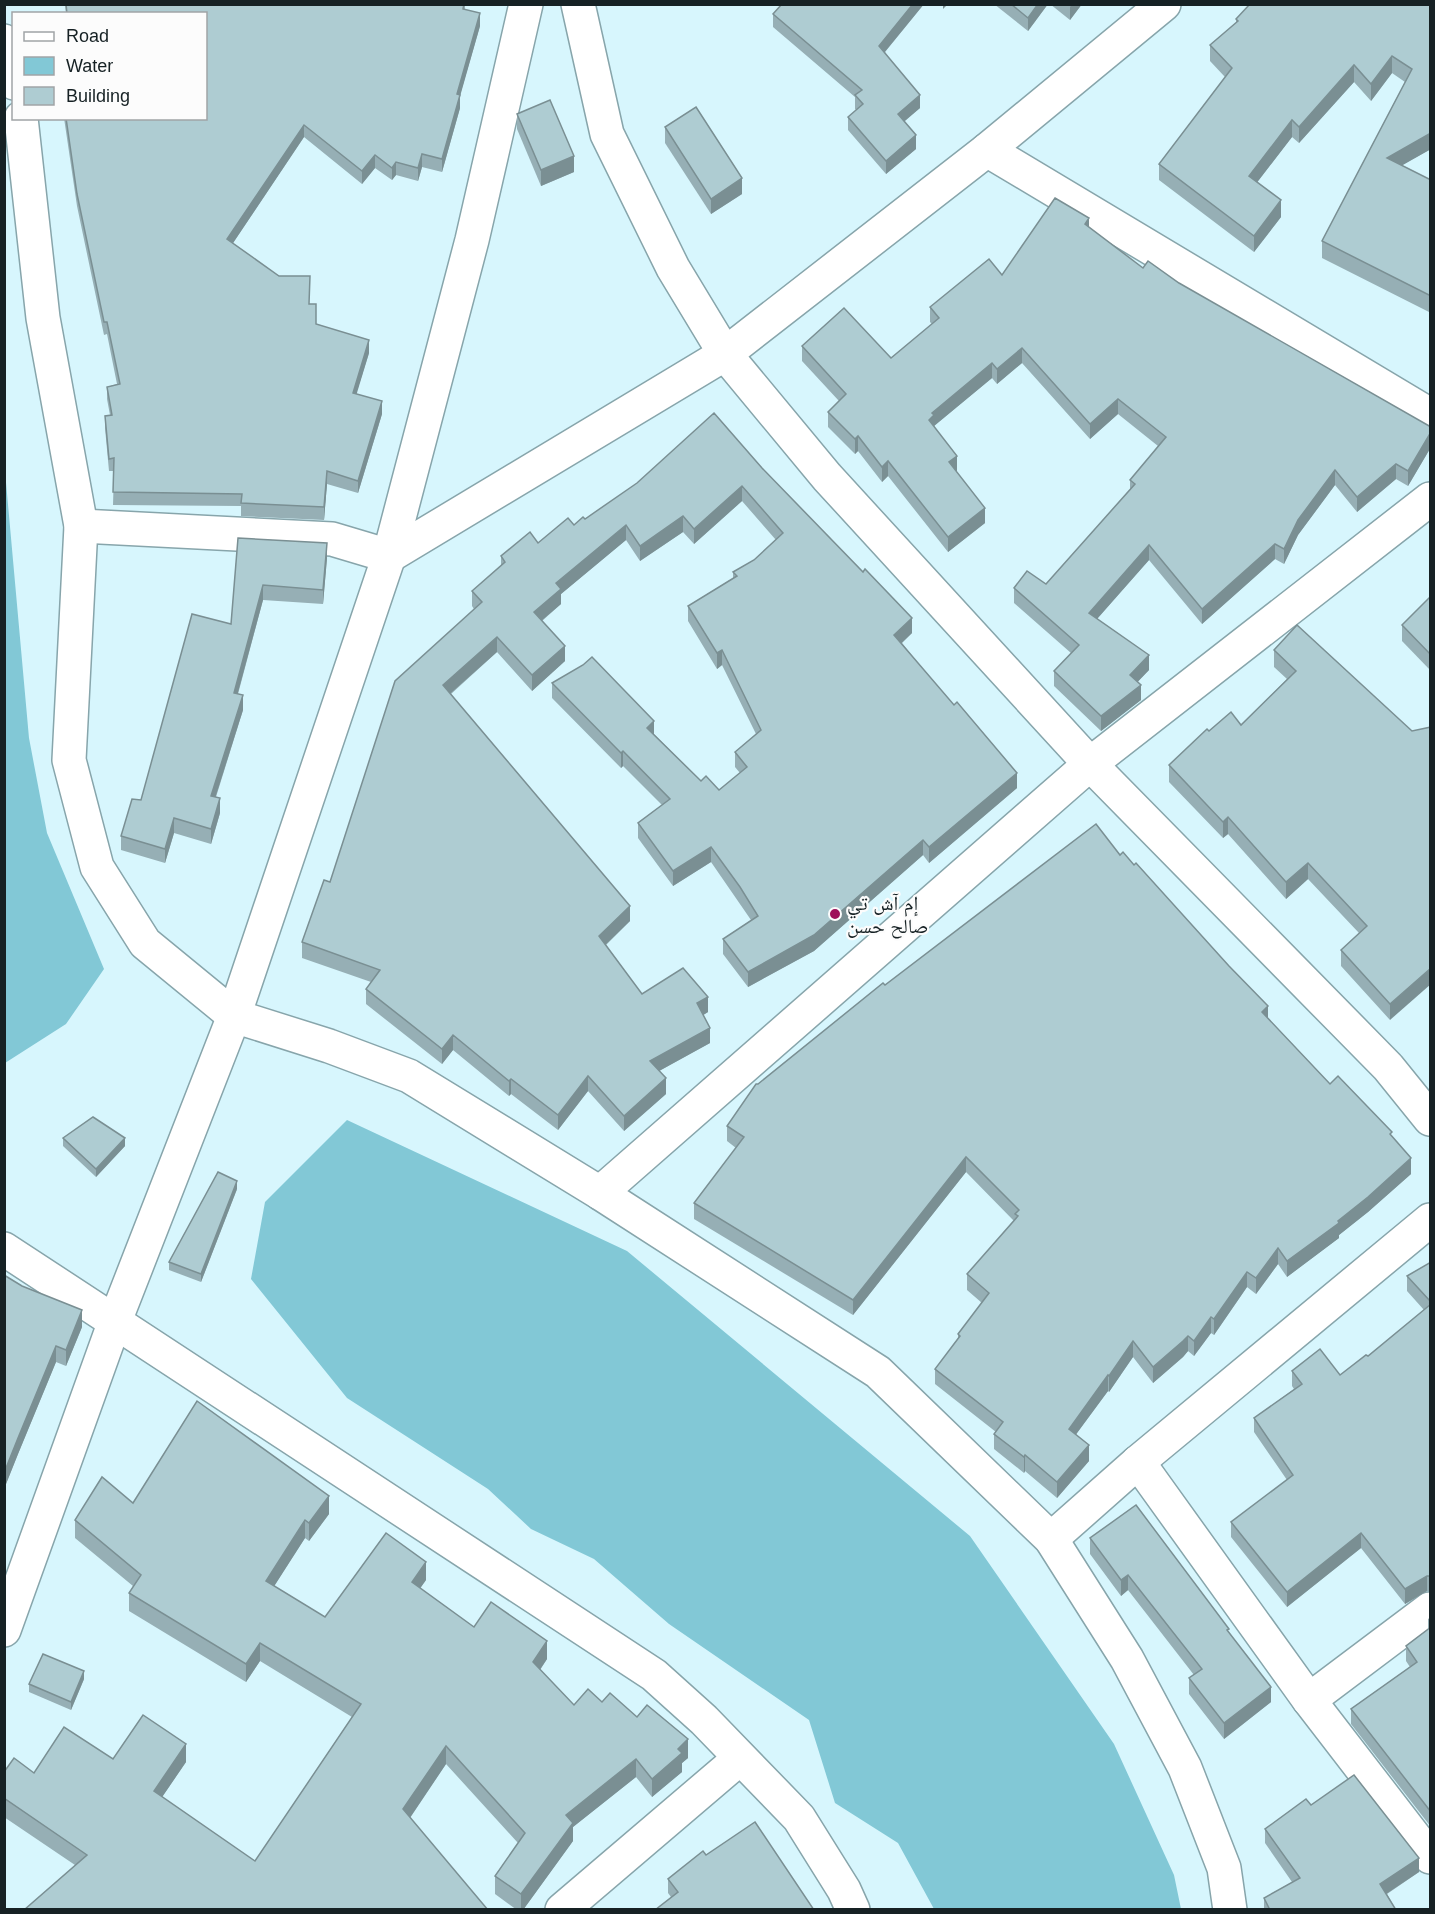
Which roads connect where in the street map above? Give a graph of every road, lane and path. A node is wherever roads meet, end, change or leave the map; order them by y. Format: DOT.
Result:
graph roads {
  1 [pos="526,4"];
  2 [pos="578,4"];
  3 [pos="1164,4"];
  4 [pos="4,41"];
  5 [pos="12,75"];
  6 [pos="21,120"];
  7 [pos="987,150"];
  8 [pos="724,354"];
  9 [pos="1431,415"];
  10 [pos="1431,499"];
  11 [pos="81,526"];
  12 [pos="389,556"];
  13 [pos="1090,764"];
  14 [pos="234,1016"];
  15 [pos="1431,1119"];
  16 [pos="600,1193"];
  17 [pos="1431,1221"];
  18 [pos="4,1249"];
  19 [pos="115,1321"];
  20 [pos="1138,1462"];
  21 [pos="1051,1539"];
  22 [pos="1431,1609"];
  23 [pos="4,1630"];
  24 [pos="1309,1700"];
  25 [pos="739,1759"];
  26 [pos="1431,1857"];
  27 [pos="562,1910"];
  28 [pos="853,1910"];
  29 [pos="1230,1910"];
  1 -- 12 [label="street"];
  2 -- 8 [label="street"];
  3 -- 7 [label="street"];
  4 -- 5 [label="street"];
  6 -- 11 [label="street"];
  7 -- 8 [label="street"];
  7 -- 9 [label="street"];
  8 -- 12 [label="street"];
  8 -- 13 [label="street"];
  10 -- 13 [label="street"];
  11 -- 12 [label="street"];
  11 -- 14 [label="street"];
  12 -- 14 [label="street"];
  13 -- 15 [label="street"];
  13 -- 16 [label="street"];
  14 -- 16 [label="street"];
  14 -- 19 [label="street"];
  16 -- 21 [label="street"];
  17 -- 20 [label="street"];
  18 -- 19 [label="street"];
  19 -- 23 [label="street"];
  19 -- 25 [label="street"];
  20 -- 21 [label="street"];
  20 -- 24 [label="street"];
  21 -- 29 [label="street"];
  22 -- 24 [label="street"];
  24 -- 26 [label="street"];
  25 -- 27 [label="street"];
  25 -- 28 [label="street"];
}
